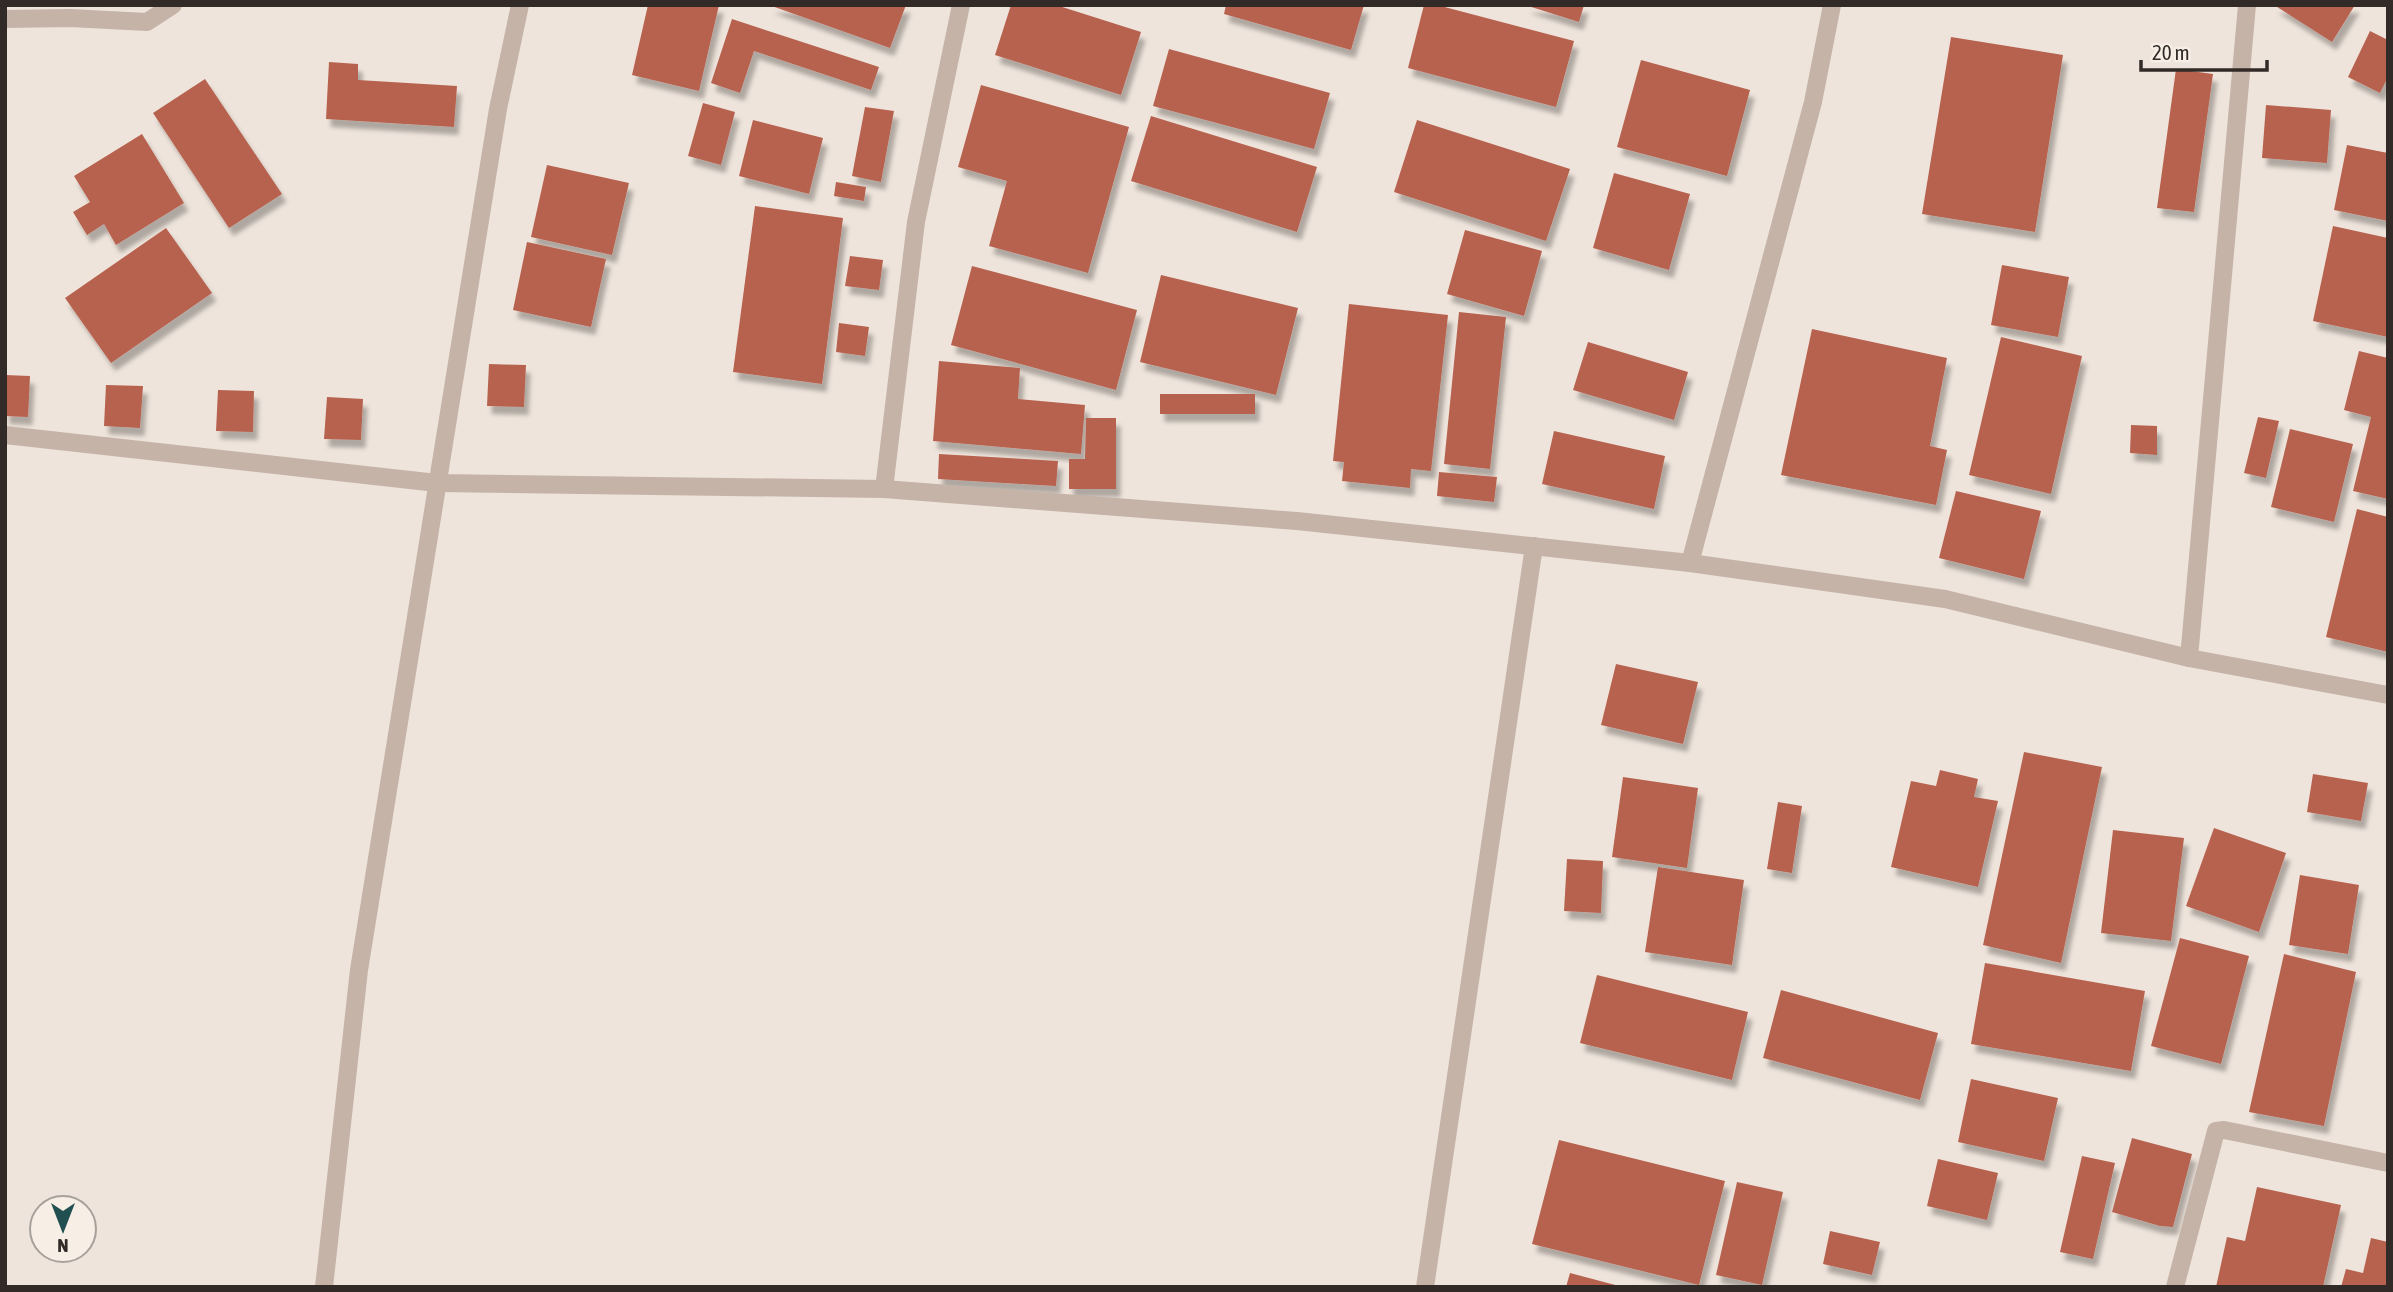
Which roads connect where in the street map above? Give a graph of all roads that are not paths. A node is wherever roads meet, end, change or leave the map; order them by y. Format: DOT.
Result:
graph roads {
  1 [pos="173,5"];
  2 [pos="520,5"];
  3 [pos="961,5"];
  4 [pos="1832,5"];
  5 [pos="2247,5"];
  6 [pos="5,19"];
  7 [pos="5,435"];
  8 [pos="438,483"];
  9 [pos="884,489"];
  10 [pos="1534,546"];
  11 [pos="1690,563"];
  12 [pos="2189,658"];
  13 [pos="2388,695"];
  14 [pos="2388,1163"];
  15 [pos="324,1287"];
  16 [pos="1425,1287"];
  17 [pos="2175,1287"];
  1 -- 6 [label="street"];
  2 -- 8 [label="street"];
  3 -- 9 [label="street"];
  4 -- 11 [label="street"];
  5 -- 12 [label="street"];
  7 -- 8 [label="street"];
  8 -- 9 [label="street"];
  8 -- 15 [label="street"];
  9 -- 10 [label="street"];
  10 -- 11 [label="street"];
  10 -- 16 [label="street"];
  11 -- 12 [label="street"];
  12 -- 13 [label="street"];
  14 -- 17 [label="street"];
}
